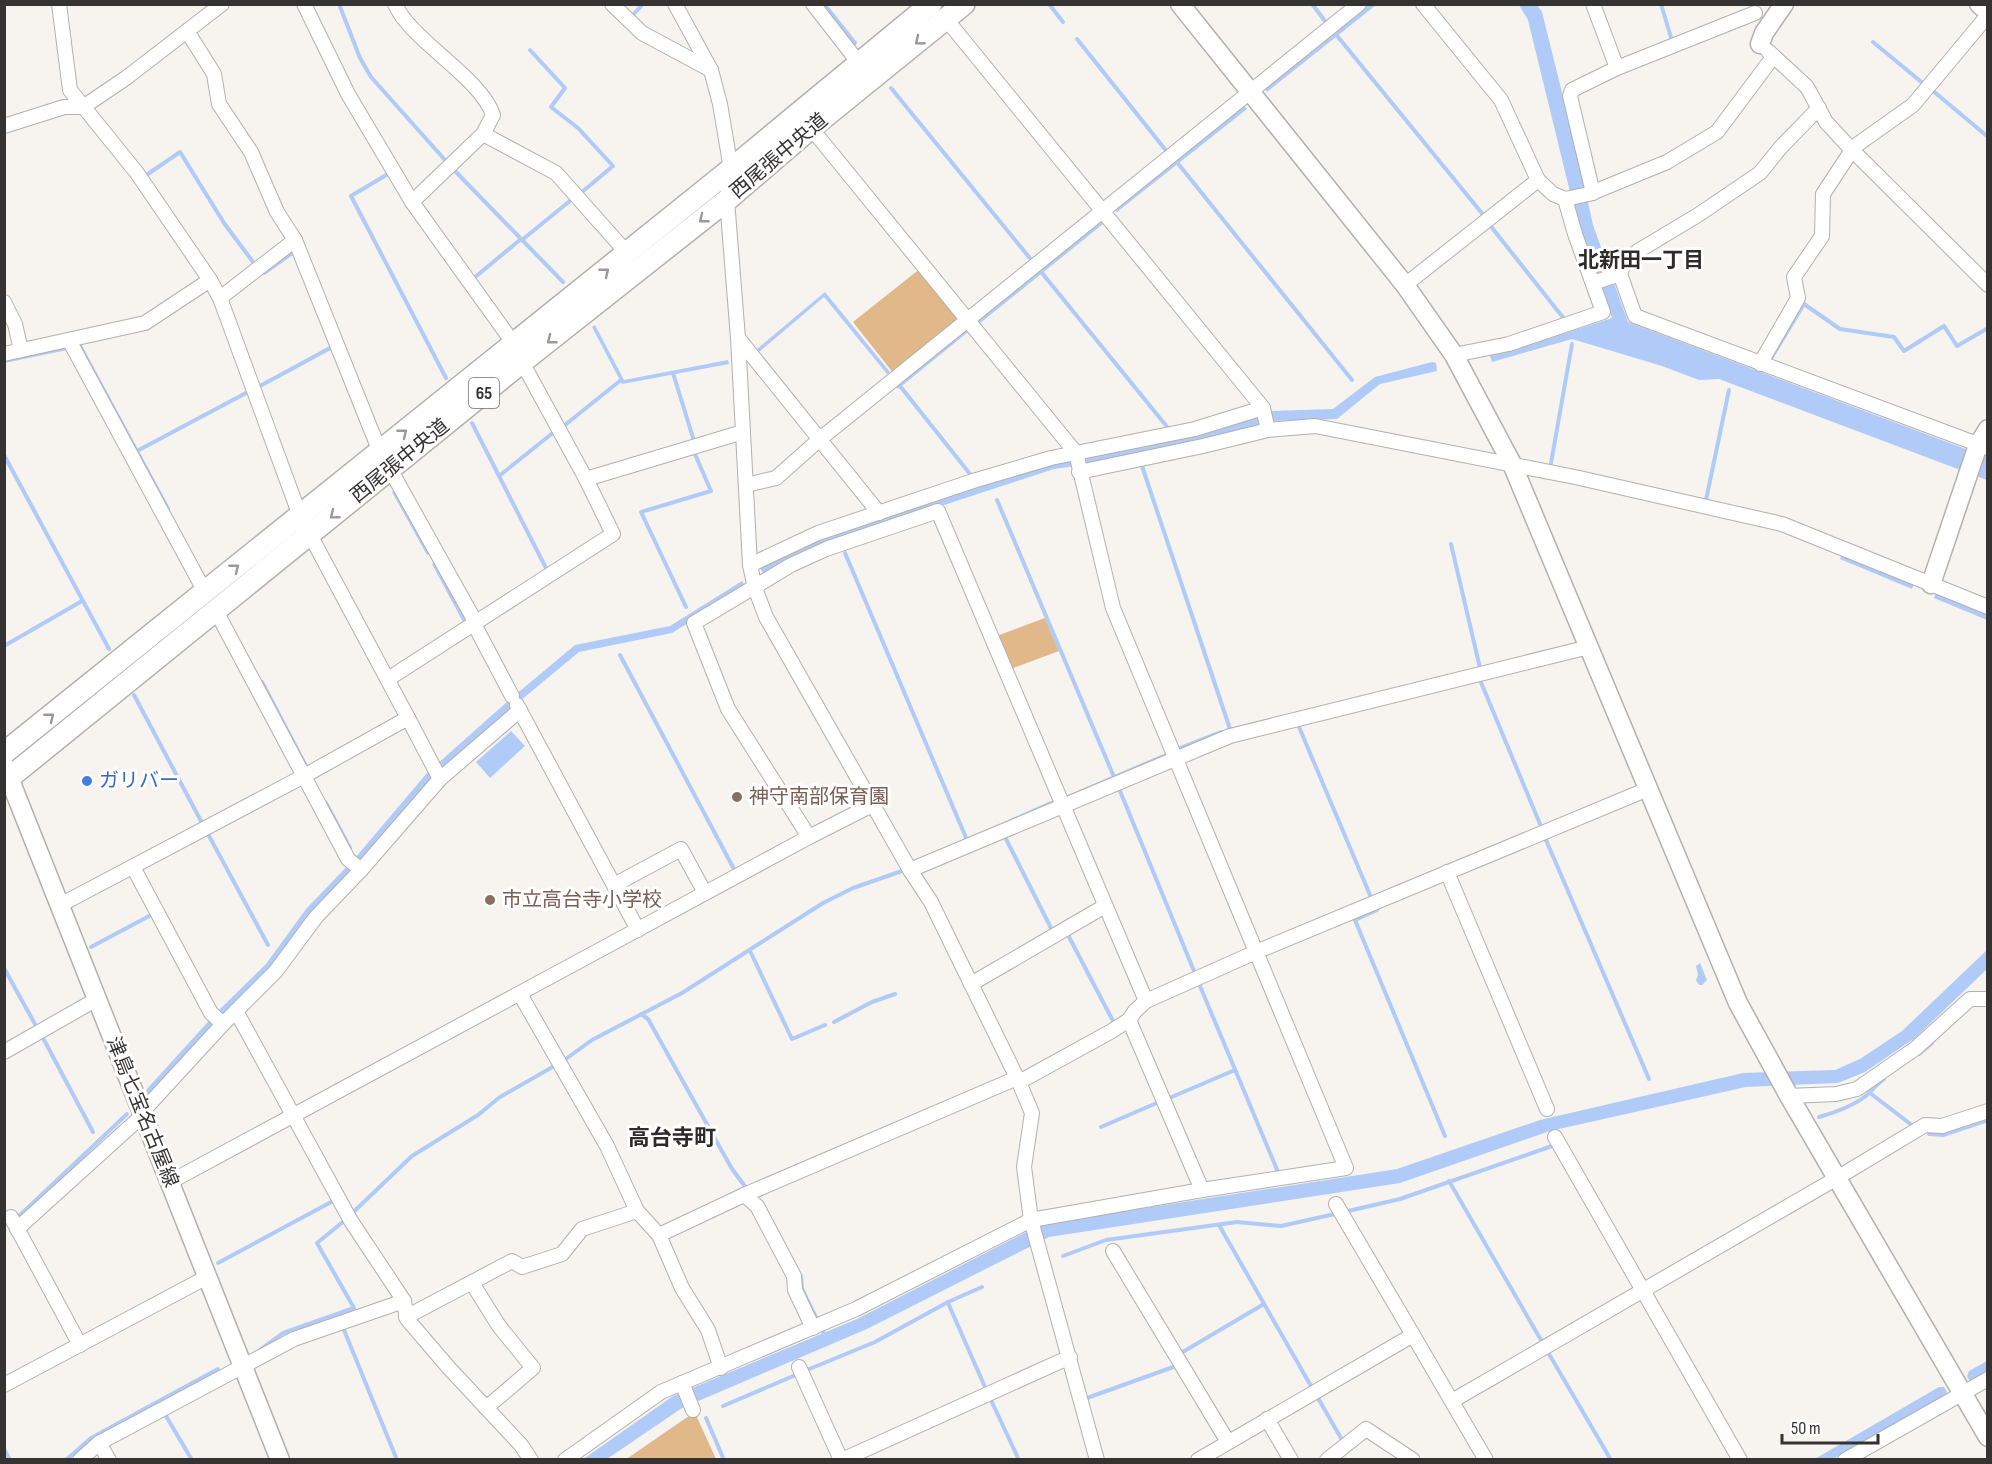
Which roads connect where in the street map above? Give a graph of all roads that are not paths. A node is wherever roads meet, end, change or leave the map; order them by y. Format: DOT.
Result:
graph roads {
  1 [pos="59,4"];
  2 [pos="222,4"];
  3 [pos="304,4"];
  4 [pos="612,4"];
  5 [pos="675,4"];
  6 [pos="813,4"];
  7 [pos="964,4"];
  8 [pos="1180,4"];
  9 [pos="1359,4"];
  10 [pos="1423,4"];
  11 [pos="1593,4"];
  12 [pos="1784,4"];
  13 [pos="1979,4"];
  14 [pos="398,5"];
  15 [pos="1753,9"];
  16 [pos="938,12"];
  17 [pos="1988,13"];
  18 [pos="187,32"];
  19 [pos="1766,45"];
  20 [pos="859,63"];
  21 [pos="1617,68"];
  22 [pos="711,70"];
  23 [pos="1250,93"];
  24 [pos="83,107"];
  25 [pos="1819,108"];
  26 [pos="4,126"];
  27 [pos="811,128"];
  28 [pos="483,134"];
  29 [pos="1851,149"];
  30 [pos="731,170"];
  31 [pos="1538,180"];
  32 [pos="1591,194"];
  33 [pos="1567,199"];
  34 [pos="727,200"];
  35 [pos="412,202"];
  36 [pos="1103,210"];
  37 [pos="295,240"];
  38 [pos="627,253"];
  39 [pos="1620,274"];
  40 [pos="210,280"];
  41 [pos="1593,283"];
  42 [pos="1406,285"];
  43 [pos="1988,285"];
  44 [pos="220,298"];
  45 [pos="4,302"];
  46 [pos="967,321"];
  47 [pos="738,338"];
  48 [pos="69,340"];
  49 [pos="21,350"];
  50 [pos="518,353"];
  51 [pos="4,354"];
  52 [pos="1454,355"];
  53 [pos="1760,364"];
  54 [pos="1265,419"];
  55 [pos="743,432"];
  56 [pos="820,439"];
  57 [pos="1983,443"];
  58 [pos="385,460"];
  59 [pos="1078,462"];
  60 [pos="1512,464"];
  61 [pos="586,479"];
  62 [pos="746,485"];
  63 [pos="879,513"];
  64 [pos="305,525"];
  65 [pos="750,565"];
  66 [pos="1931,584"];
  67 [pos="755,588"];
  68 [pos="205,592"];
  69 [pos="1988,607"];
  70 [pos="216,611"];
  71 [pos="475,623"];
  72 [pos="1589,647"];
  73 [pos="388,679"];
  74 [pos="516,704"];
  75 [pos="408,718"];
  76 [pos="4,753"];
  77 [pos="1176,759"];
  78 [pos="437,773"];
  79 [pos="6,775"];
  80 [pos="304,776"];
  81 [pos="1648,789"];
  82 [pos="874,804"];
  83 [pos="1063,806"];
  84 [pos="809,837"];
  85 [pos="356,866"];
  86 [pos="133,867"];
  87 [pos="910,870"];
  88 [pos="1447,872"];
  89 [pos="614,885"];
  90 [pos="705,893"];
  91 [pos="60,905"];
  92 [pos="1106,906"];
  93 [pos="638,930"];
  94 [pos="1256,952"];
  95 [pos="971,984"];
  96 [pos="520,994"];
  97 [pos="97,999"];
  98 [pos="1988,999"];
  99 [pos="1146,1001"];
  100 [pos="236,1011"];
  101 [pos="218,1020"];
  102 [pos="1128,1020"];
  103 [pos="4,1052"];
  104 [pos="1018,1080"];
  105 [pos="1788,1094"];
  106 [pos="1547,1109"];
  107 [pos="1988,1111"];
  108 [pos="143,1114"];
  109 [pos="293,1116"];
  110 [pos="1555,1137"];
  111 [pos="1837,1178"];
  112 [pos="170,1182"];
  113 [pos="1202,1190"];
  114 [pos="748,1194"];
  115 [pos="1336,1204"];
  116 [pos="637,1211"];
  117 [pos="1032,1223"];
  118 [pos="659,1235"];
  119 [pos="1113,1251"];
  120 [pos="207,1277"];
  121 [pos="471,1283"];
  122 [pos="1643,1291"];
  123 [pos="404,1301"];
  124 [pos="406,1317"];
  125 [pos="817,1326"];
  126 [pos="1413,1335"];
  127 [pos="80,1345"];
  128 [pos="1070,1357"];
  129 [pos="243,1366"];
  130 [pos="799,1367"];
  131 [pos="721,1368"];
  132 [pos="1988,1379"];
  133 [pos="4,1385"];
  134 [pos="683,1386"];
  135 [pos="1962,1393"];
  136 [pos="1452,1401"];
  137 [pos="692,1407"];
  138 [pos="486,1408"];
  139 [pos="1268,1419"];
  140 [pos="1988,1437"];
  141 [pos="1228,1442"];
  142 [pos="99,1443"];
  143 [pos="80,1460"];
  144 [pos="109,1460"];
  145 [pos="280,1460"];
  146 [pos="531,1460"];
  147 [pos="565,1460"];
  148 [pos="842,1460"];
  149 [pos="1097,1460"];
  150 [pos="1198,1460"];
  151 [pos="1291,1460"];
  152 [pos="1327,1460"];
  153 [pos="1413,1460"];
  154 [pos="1486,1460"];
  155 [pos="1740,1460"];
  156 [pos="1845,1460"];
  1 -- 24 [label="street"];
  2 -- 18 [label="street"];
  3 -- 35 [label="street"];
  4 -- 22 [label="street"];
  5 -- 22 [label="street"];
  6 -- 20 [label="street"];
  7 -- 16 [label="main road, 西尾張中央道 / 65"];
  8 -- 23 [label="street"];
  9 -- 23 [label="street"];
  10 -- 31 [label="street"];
  11 -- 21 [label="street"];
  12 -- 19 [label="street"];
  13 -- 17 [label="street"];
  14 -- 28 [label="street"];
  15 -- 19 [label="street"];
  15 -- 21 [label="street"];
  16 -- 20 [label="main road, 西尾張中央道 / 65"];
  16 -- 27 [label="main road, 西尾張中央道 / 65, one-way"];
  16 -- 36 [label="street"];
  17 -- 29 [label="street"];
  18 -- 24 [label="street"];
  18 -- 37 [label="street"];
  19 -- 25 [label="street"];
  19 -- 32 [label="street"];
  20 -- 30 [label="main road, 西尾張中央道 / 65"];
  21 -- 32 [label="street"];
  22 -- 30 [label="street"];
  23 -- 36 [label="street"];
  23 -- 42 [label="street"];
  24 -- 26 [label="street"];
  24 -- 40 [label="street"];
  25 -- 29 [label="street"];
  25 -- 39 [label="street"];
  27 -- 34 [label="main road, 西尾張中央道 / 65"];
  27 -- 46 [label="street"];
  28 -- 35 [label="street"];
  28 -- 38 [label="street"];
  29 -- 43 [label="street"];
  29 -- 53 [label="street"];
  30 -- 34 [label="street"];
  30 -- 38 [label="main road, 西尾張中央道 / 65"];
  31 -- 33 [label="street"];
  31 -- 42 [label="street"];
  32 -- 33 [label="street"];
  33 -- 41 [label="street"];
  34 -- 47 [label="street"];
  34 -- 50 [label="main road, 西尾張中央道 / 65, one-way"];
  35 -- 50 [label="street"];
  36 -- 46 [label="street"];
  36 -- 54 [label="street"];
  37 -- 44 [label="street"];
  37 -- 58 [label="street"];
  50 -- 38 [label="main road, 西尾張中央道 / 65, one-way"];
  39 -- 41 [label="street"];
  39 -- 53 [label="street"];
  40 -- 44 [label="street"];
  40 -- 48 [label="street"];
  41 -- 52 [label="street"];
  42 -- 52 [label="street"];
  44 -- 64 [label="street"];
  45 -- 49 [label="street"];
  46 -- 56 [label="street"];
  46 -- 59 [label="street"];
  47 -- 55 [label="street"];
  47 -- 56 [label="street"];
  48 -- 49 [label="street"];
  48 -- 68 [label="street"];
  49 -- 51 [label="street"];
  50 -- 58 [label="main road, 西尾張中央道 / 65"];
  50 -- 61 [label="street"];
  52 -- 60 [label="street"];
  53 -- 57 [label="street"];
  54 -- 59 [label="street"];
  54 -- 59 [label="street"];
  54 -- 60 [label="street"];
  55 -- 61 [label="street"];
  55 -- 62 [label="street"];
  56 -- 62 [label="street"];
  56 -- 63 [label="street"];
  57 -- 66 [label="street"];
  58 -- 64 [label="main road, 西尾張中央道 / 65"];
  58 -- 71 [label="street"];
  59 -- 63 [label="street"];
  59 -- 77 [label="street"];
  60 -- 66 [label="street"];
  60 -- 72 [label="street"];
  61 -- 71 [label="street"];
  62 -- 65 [label="street"];
  63 -- 65 [label="street"];
  68 -- 64 [label="main road, 西尾張中央道 / 65, one-way"];
  64 -- 70 [label="main road, 西尾張中央道 / 65"];
  64 -- 73 [label="street"];
  65 -- 67 [label="street"];
  66 -- 69 [label="street"];
  67 -- 82 [label="street"];
  67 -- 83 [label="street"];
  67 -- 84 [label="street"];
  76 -- 68 [label="main road, 西尾張中央道 / 65, one-way"];
  70 -- 79 [label="main road, 西尾張中央道 / 65"];
  70 -- 80 [label="street"];
  71 -- 73 [label="street"];
  71 -- 74 [label="street"];
  72 -- 77 [label="street"];
  72 -- 81 [label="street"];
  73 -- 75 [label="street"];
  74 -- 78 [label="street"];
  74 -- 89 [label="street"];
  75 -- 78 [label="street"];
  75 -- 80 [label="street"];
  77 -- 83 [label="street"];
  77 -- 94 [label="street"];
  78 -- 85 [label="street"];
  79 -- 91 [label="street, 津島七宝名古屋線"];
  80 -- 85 [label="street"];
  80 -- 86 [label="street"];
  81 -- 88 [label="street"];
  81 -- 105 [label="street"];
  82 -- 84 [label="street"];
  82 -- 87 [label="street"];
  83 -- 87 [label="street"];
  83 -- 92 [label="street"];
  84 -- 90 [label="street"];
  85 -- 100 [label="street"];
  86 -- 91 [label="street"];
  86 -- 101 [label="street"];
  87 -- 95 [label="street"];
  88 -- 94 [label="street"];
  88 -- 106 [label="street"];
  89 -- 90 [label="street"];
  89 -- 93 [label="street"];
  90 -- 93 [label="street"];
  91 -- 97 [label="street, 津島七宝名古屋線"];
  92 -- 95 [label="street"];
  92 -- 99 [label="street"];
  93 -- 96 [label="street"];
  94 -- 99 [label="street"];
  94 -- 113 [label="street"];
  95 -- 104 [label="street"];
  96 -- 109 [label="street"];
  96 -- 116 [label="street"];
  97 -- 103 [label="street"];
  97 -- 108 [label="street, 津島七宝名古屋線"];
  98 -- 105 [label="street"];
  99 -- 102 [label="street"];
  100 -- 101 [label="street"];
  100 -- 109 [label="street"];
  101 -- 108 [label="street"];
  102 -- 104 [label="street"];
  102 -- 113 [label="street"];
  104 -- 114 [label="street"];
  104 -- 117 [label="street"];
  105 -- 111 [label="street"];
  107 -- 111 [label="street"];
  108 -- 112 [label="street, 津島七宝名古屋線"];
  108 -- 127 [label="street"];
  109 -- 112 [label="street"];
  109 -- 123 [label="street"];
  110 -- 122 [label="street"];
  111 -- 122 [label="street"];
  111 -- 135 [label="street"];
  112 -- 120 [label="street, 津島七宝名古屋線"];
  113 -- 117 [label="street"];
  114 -- 118 [label="street"];
  114 -- 125 [label="street"];
  115 -- 126 [label="street"];
  116 -- 118 [label="street"];
  116 -- 121 [label="street"];
  117 -- 125 [label="street"];
  117 -- 128 [label="street"];
  118 -- 131 [label="street"];
  119 -- 141 [label="street"];
  120 -- 127 [label="street"];
  120 -- 129 [label="street, 津島七宝名古屋線"];
  121 -- 124 [label="street"];
  121 -- 138 [label="street"];
  122 -- 136 [label="street"];
  122 -- 155 [label="street"];
  123 -- 124 [label="street"];
  123 -- 129 [label="street"];
  124 -- 138 [label="street"];
  125 -- 131 [label="street"];
  126 -- 136 [label="street"];
  126 -- 139 [label="street"];
  127 -- 133 [label="street"];
  128 -- 148 [label="street"];
  128 -- 149 [label="street"];
  129 -- 142 [label="street"];
  129 -- 145 [label="street, 津島七宝名古屋線"];
  130 -- 148 [label="street"];
  131 -- 134 [label="street"];
  132 -- 135 [label="street"];
  134 -- 137 [label="street"];
  134 -- 147 [label="street"];
  135 -- 140 [label="street"];
  135 -- 156 [label="street"];
  136 -- 154 [label="street"];
  138 -- 146 [label="street"];
  139 -- 141 [label="street"];
  139 -- 151 [label="street"];
  141 -- 150 [label="street"];
  142 -- 143 [label="street"];
  142 -- 144 [label="street"];
  152 -- 153 [label="street"];
}
